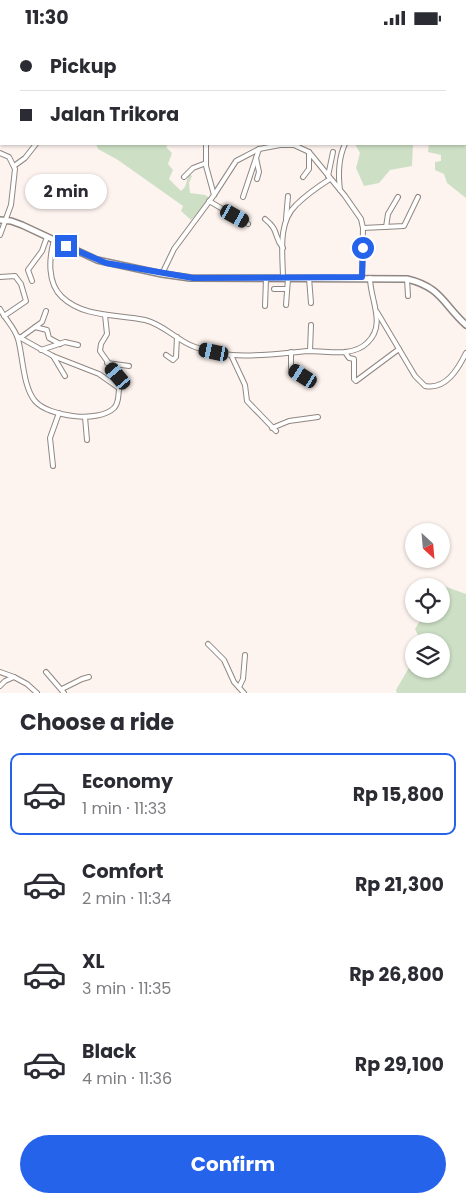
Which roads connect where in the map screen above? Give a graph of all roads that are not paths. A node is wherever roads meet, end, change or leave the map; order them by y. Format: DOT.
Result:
graph roads {
  1 [pos="35,145"];
  2 [pos="206,145"];
  3 [pos="344,145"];
  4 [pos="258,149"];
  5 [pos="309,152"];
  6 [pos="333,152"];
  7 [pos="0,153"];
  8 [pos="256,158"];
  9 [pos="206,163"];
  10 [pos="14,166"];
  11 [pos="184,177"];
  12 [pos="303,177"];
  13 [pos="329,177"];
  14 [pos="257,179"];
  15 [pos="340,190"];
  16 [pos="214,195"];
  17 [pos="288,196"];
  18 [pos="243,197"];
  19 [pos="398,197"];
  20 [pos="418,197"];
  21 [pos="209,201"];
  22 [pos="265,219"];
  23 [pos="2,220"];
  24 [pos="248,224"];
  25 [pos="285,224"];
  26 [pos="386,227"];
  27 [pos="363,228"];
  28 [pos="0,235"];
  29 [pos="47,237"];
  30 [pos="54,240"];
  31 [pos="283,248"];
  32 [pos="162,274"];
  33 [pos="0,277"];
  34 [pos="362,277"];
  35 [pos="310,278"];
  36 [pos="370,278"];
  37 [pos="266,279"];
  38 [pos="285,279"];
  39 [pos="407,279"];
  40 [pos="32,281"];
  41 [pos="274,289"];
  42 [pos="287,289"];
  43 [pos="408,296"];
  44 [pos="311,303"];
  45 [pos="286,305"];
  46 [pos="265,306"];
  47 [pos="0,309"];
  48 [pos="46,311"];
  49 [pos="376,311"];
  50 [pos="105,315"];
  51 [pos="5,317"];
  52 [pos="0,322"];
  53 [pos="311,325"];
  54 [pos="466,325"];
  55 [pos="386,326"];
  56 [pos="36,327"];
  57 [pos="376,328"];
  58 [pos="19,337"];
  59 [pos="177,337"];
  60 [pos="61,344"];
  61 [pos="78,345"];
  62 [pos="399,349"];
  63 [pos="40,350"];
  64 [pos="310,351"];
  65 [pos="291,352"];
  66 [pos="344,352"];
  67 [pos="466,353"];
  68 [pos="166,355"];
  69 [pos="231,355"];
  70 [pos="53,356"];
  71 [pos="107,363"];
  72 [pos="129,366"];
  73 [pos="65,376"];
  74 [pos="303,376"];
  75 [pos="119,388"];
  76 [pos="59,413"];
  77 [pos="85,417"];
  78 [pos="318,417"];
  79 [pos="266,422"];
  80 [pos="260,427"];
  81 [pos="88,440"];
  82 [pos="54,466"];
  83 [pos="208,644"];
  84 [pos="245,655"];
  85 [pos="0,672"];
  86 [pos="46,672"];
  87 [pos="14,677"];
  88 [pos="89,677"];
  89 [pos="0,686"];
  90 [pos="239,687"];
  91 [pos="63,691"];
  92 [pos="37,693"];
  93 [pos="244,693"];
  1 -- 10 [label="street"];
  2 -- 9 [label="street"];
  3 -- 15 [label="street"];
  4 -- 5 [label="street"];
  4 -- 8 [label="street"];
  4 -- 16 [label="street"];
  5 -- 12 [label="street"];
  5 -- 13 [label="street"];
  6 -- 13 [label="street"];
  7 -- 10 [label="street"];
  8 -- 14 [label="street"];
  8 -- 18 [label="street"];
  9 -- 11 [label="street"];
  9 -- 16 [label="street"];
  10 -- 23 [label="street"];
  13 -- 15 [label="street"];
  13 -- 25 [label="street"];
  15 -- 27 [label="street"];
  16 -- 21 [label="street"];
  17 -- 25 [label="street"];
  19 -- 26 [label="street"];
  20 -- 26 [label="street"];
  21 -- 24 [label="street"];
  21 -- 32 [label="street"];
  22 -- 31 [label="street"];
  23 -- 28 [label="street"];
  23 -- 29 [label="street"];
  25 -- 31 [label="street"];
  26 -- 27 [label="street"];
  27 -- 34 [label="street"];
  29 -- 30 [label="street"];
  29 -- 40 [label="street"];
  30 -- 32 [label="street"];
  30 -- 50 [label="street"];
  31 -- 38 [label="street"];
  32 -- 37 [label="street"];
  33 -- 51 [label="street"];
  34 -- 35 [label="street"];
  34 -- 36 [label="street"];
  35 -- 38 [label="street"];
  35 -- 44 [label="street"];
  36 -- 39 [label="street"];
  36 -- 49 [label="street"];
  37 -- 38 [label="street"];
  37 -- 46 [label="street"];
  38 -- 42 [label="street"];
  39 -- 43 [label="street"];
  39 -- 54 [label="street"];
  41 -- 42 [label="street"];
  42 -- 45 [label="street"];
  47 -- 51 [label="street"];
  48 -- 56 [label="street"];
  49 -- 55 [label="street"];
  49 -- 57 [label="street"];
  50 -- 59 [label="street"];
  50 -- 71 [label="street"];
  51 -- 52 [label="street"];
  51 -- 58 [label="street"];
  53 -- 64 [label="street"];
  55 -- 57 [label="street"];
  55 -- 62 [label="street"];
  56 -- 58 [label="street"];
  56 -- 60 [label="street"];
  57 -- 66 [label="street"];
  58 -- 63 [label="street"];
  58 -- 76 [label="street"];
  59 -- 68 [label="street"];
  59 -- 69 [label="street"];
  60 -- 61 [label="street"];
  60 -- 63 [label="street"];
  62 -- 66 [label="street"];
  62 -- 67 [label="street"];
  63 -- 70 [label="street"];
  64 -- 65 [label="street"];
  64 -- 66 [label="street"];
  65 -- 69 [label="street"];
  65 -- 74 [label="street"];
  69 -- 79 [label="street"];
  70 -- 73 [label="street"];
  70 -- 75 [label="street"];
  71 -- 72 [label="street"];
  71 -- 75 [label="street"];
  75 -- 77 [label="street"];
  76 -- 77 [label="street"];
  76 -- 82 [label="street"];
  77 -- 81 [label="street"];
  78 -- 79 [label="street"];
  79 -- 80 [label="street"];
  83 -- 90 [label="street"];
  84 -- 90 [label="street"];
  85 -- 87 [label="street"];
  86 -- 91 [label="street"];
  87 -- 89 [label="street"];
  87 -- 92 [label="street"];
  88 -- 91 [label="street"];
  90 -- 93 [label="street"];
}
